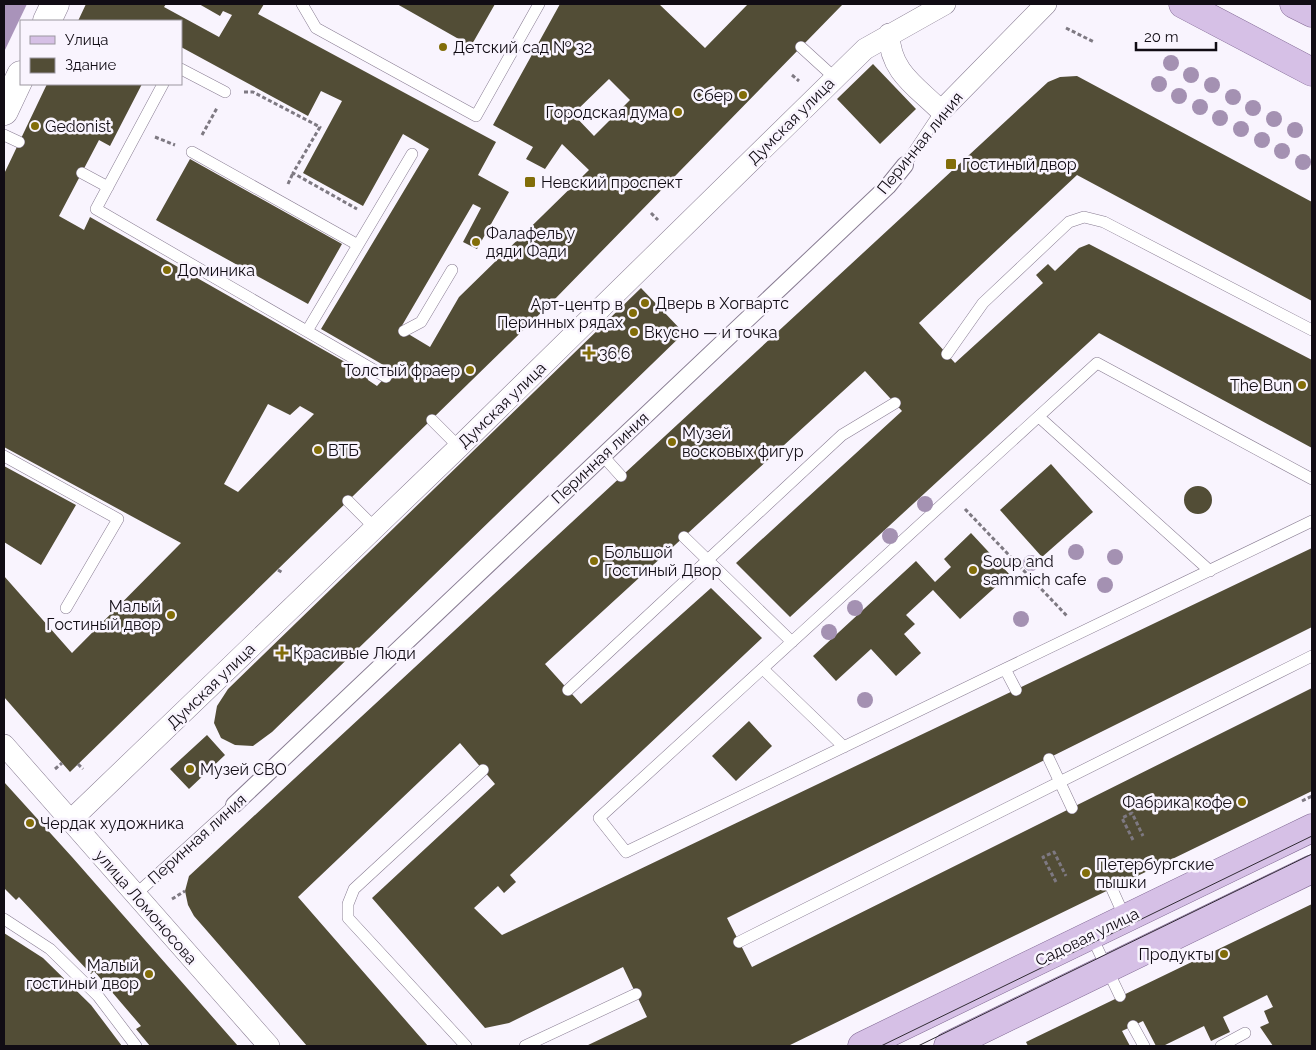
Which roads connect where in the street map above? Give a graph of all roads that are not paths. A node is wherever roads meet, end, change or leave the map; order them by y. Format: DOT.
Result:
graph roads {
  1 [pos="55,4"];
  2 [pos="302,4"];
  3 [pos="540,4"];
  4 [pos="944,4"];
  5 [pos="1046,4"];
  6 [pos="1183,4"];
  7 [pos="1294,4"];
  8 [pos="1312,13"];
  9 [pos="47,20"];
  10 [pos="889,34"];
  11 [pos="802,47"];
  12 [pos="182,70"];
  13 [pos="1312,72"];
  14 [pos="20,77"];
  15 [pos="835,78"];
  16 [pos="162,85"];
  17 [pos="225,92"];
  18 [pos="4,111"];
  19 [pos="941,111"];
  20 [pos="4,135"];
  21 [pos="19,142"];
  22 [pos="192,152"];
  23 [pos="412,154"];
  24 [pos="905,165"];
  25 [pos="82,173"];
  26 [pos="108,187"];
  27 [pos="358,245"];
  28 [pos="452,270"];
  29 [pos="1312,330"];
  30 [pos="307,331"];
  31 [pos="404,331"];
  32 [pos="947,354"];
  33 [pos="383,371"];
  34 [pos="895,403"];
  35 [pos="1039,417"];
  36 [pos="432,420"];
  37 [pos="459,447"];
  38 [pos="4,456"];
  39 [pos="603,456"];
  40 [pos="621,476"];
  41 [pos="1312,479"];
  42 [pos="348,501"];
  43 [pos="1312,522"];
  44 [pos="375,528"];
  45 [pos="684,537"];
  46 [pos="707,560"];
  47 [pos="1210,571"];
  48 [pos="66,608"];
  49 [pos="792,642"];
  50 [pos="1312,656"];
  51 [pos="762,669"];
  52 [pos="1005,669"];
  53 [pos="568,690"];
  54 [pos="1016,690"];
  55 [pos="4,745"];
  56 [pos="844,746"];
  57 [pos="1049,759"];
  58 [pos="483,770"];
  59 [pos="1060,783"];
  60 [pos="234,805"];
  61 [pos="1072,808"];
  62 [pos="70,821"];
  63 [pos="1312,828"];
  64 [pos="1312,869"];
  65 [pos="1112,889"];
  66 [pos="135,895"];
  67 [pos="1125,918"];
  68 [pos="4,919"];
  69 [pos="1091,935"];
  70 [pos="739,942"];
  71 [pos="1107,969"];
  72 [pos="636,994"];
  73 [pos="1120,996"];
  74 [pos="1133,1026"];
  75 [pos="1245,1034"];
  76 [pos="136,1046"];
  77 [pos="270,1046"];
  78 [pos="466,1046"];
  79 [pos="525,1046"];
  80 [pos="862,1046"];
  81 [pos="948,1046"];
  82 [pos="1144,1046"];
  83 [pos="1221,1046"];
  1 -- 9 [label="street"];
  2 -- 3 [label="lane"];
  4 -- 10 [label="street, Думская улица"];
  5 -- 19 [label="street, Перинная линия"];
  6 -- 13 [label="main road"];
  7 -- 8 [label="main road"];
  10 -- 15 [label="street, Думская улица"];
  10 -- 19 [label="street"];
  11 -- 15 [label="lane"];
  12 -- 17 [label="lane"];
  14 -- 18 [label="street"];
  15 -- 37 [label="street, Думская улица"];
  16 -- 26 [label="lane"];
  19 -- 24 [label="lane, Перинная линия"];
  20 -- 21 [label="lane"];
  22 -- 27 [label="lane"];
  23 -- 27 [label="lane"];
  24 -- 39 [label="street, Перинная линия"];
  25 -- 26 [label="lane"];
  26 -- 30 [label="lane"];
  27 -- 30 [label="lane"];
  28 -- 31 [label="lane"];
  29 -- 32 [label="lane"];
  30 -- 33 [label="lane"];
  34 -- 46 [label="lane"];
  35 -- 41 [label="lane"];
  35 -- 47 [label="lane"];
  35 -- 49 [label="lane"];
  36 -- 37 [label="lane"];
  37 -- 44 [label="street, Думская улица"];
  38 -- 48 [label="lane"];
  39 -- 40 [label="lane"];
  39 -- 60 [label="street, Перинная линия"];
  42 -- 44 [label="lane"];
  43 -- 47 [label="lane"];
  44 -- 62 [label="street, Думская улица"];
  45 -- 46 [label="lane"];
  46 -- 49 [label="lane"];
  46 -- 53 [label="lane"];
  47 -- 52 [label="lane"];
  49 -- 51 [label="lane"];
  50 -- 59 [label="lane"];
  51 -- 56 [label="lane"];
  51 -- 56 [label="lane"];
  52 -- 54 [label="lane"];
  52 -- 56 [label="lane"];
  55 -- 62 [label="street, улица Ломоносова"];
  57 -- 59 [label="lane"];
  58 -- 78 [label="lane"];
  59 -- 61 [label="lane"];
  59 -- 70 [label="lane"];
  60 -- 66 [label="lane, Перинная линия"];
  62 -- 66 [label="street, улица Ломоносова"];
  63 -- 67 [label="main road, Садовая улица"];
  64 -- 71 [label="main road"];
  65 -- 67 [label="lane"];
  66 -- 77 [label="street, улица Ломоносова"];
  67 -- 69 [label="main road, Садовая улица"];
  68 -- 76 [label="lane"];
  69 -- 71 [label="lane"];
  69 -- 80 [label="main road, Садовая улица"];
  71 -- 73 [label="lane"];
  71 -- 81 [label="main road"];
  72 -- 79 [label="lane"];
  74 -- 82 [label="lane"];
  75 -- 83 [label="lane"];
}
